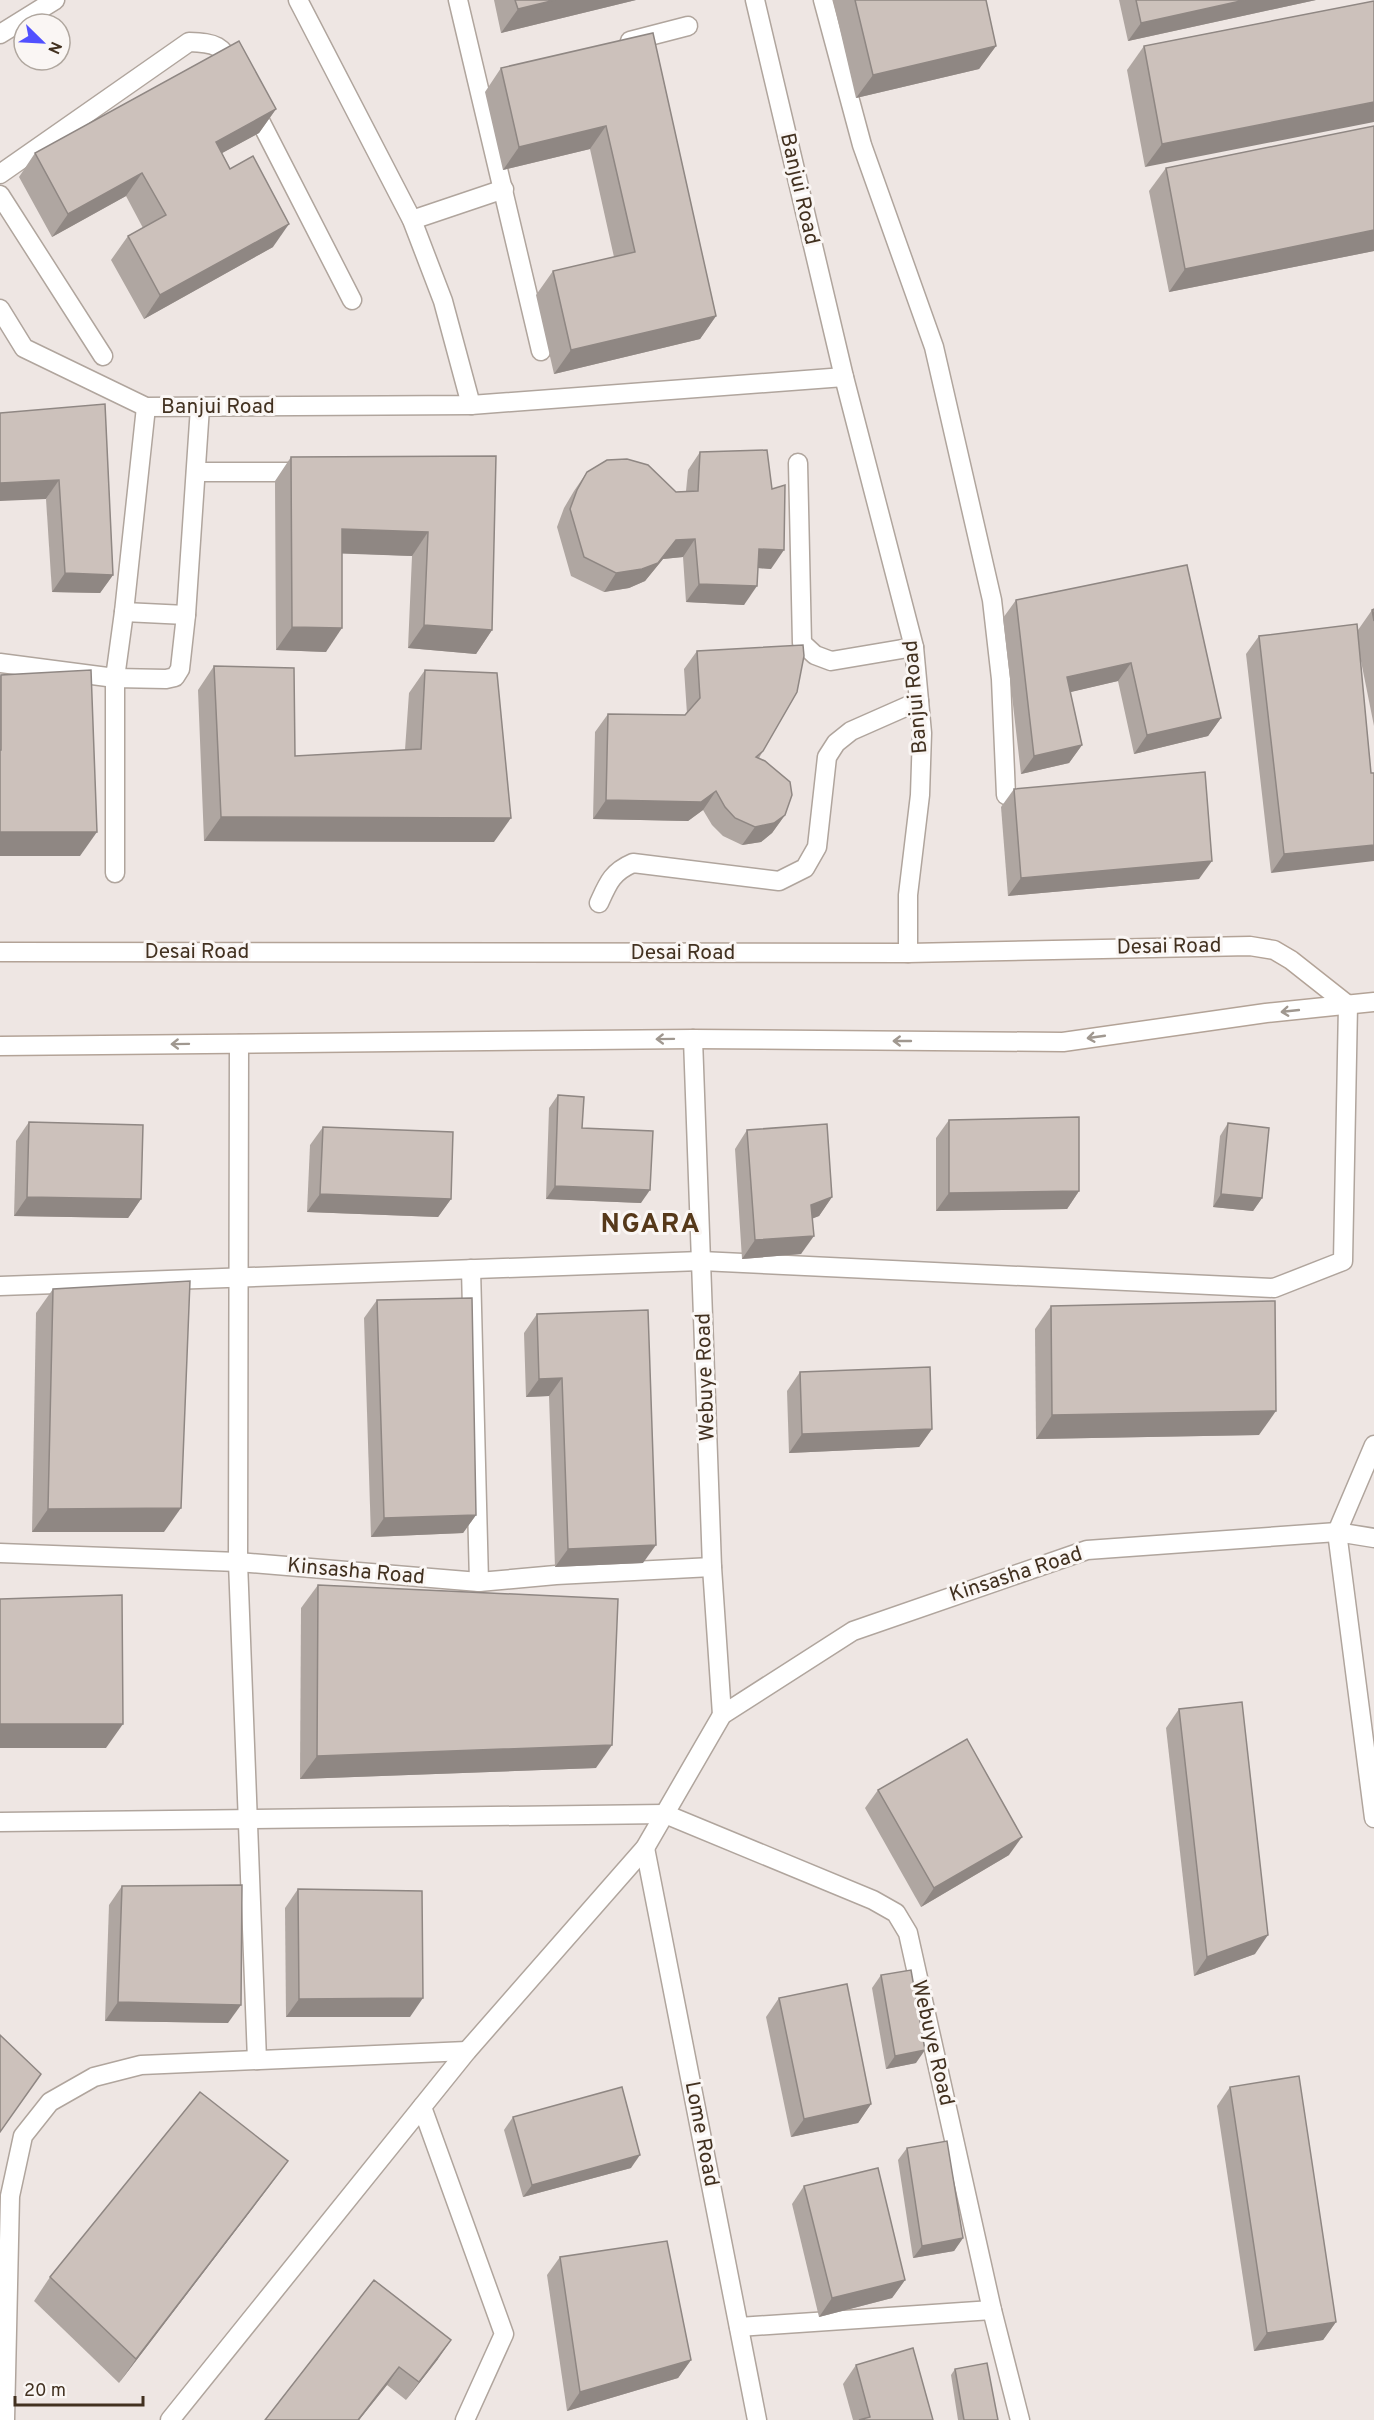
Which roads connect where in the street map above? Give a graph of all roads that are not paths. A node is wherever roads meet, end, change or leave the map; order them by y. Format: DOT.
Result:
graph roads {
  1 [pos="55,0"];
  2 [pos="298,0"];
  3 [pos="458,0"];
  4 [pos="755,0"];
  5 [pos="824,0"];
  6 [pos="688,26"];
  7 [pos="0,34"];
  8 [pos="611,46"];
  9 [pos="0,174"];
  10 [pos="504,189"];
  11 [pos="0,195"];
  12 [pos="412,220"];
  13 [pos="352,300"];
  14 [pos="0,309"];
  15 [pos="541,351"];
  16 [pos="103,356"];
  17 [pos="844,377"];
  18 [pos="471,405"];
  19 [pos="146,407"];
  20 [pos="200,407"];
  21 [pos="798,463"];
  22 [pos="196,472"];
  23 [pos="327,472"];
  24 [pos="124,612"];
  25 [pos="186,615"];
  26 [pos="914,647"];
  27 [pos="0,663"];
  28 [pos="115,678"];
  29 [pos="920,701"];
  30 [pos="1006,795"];
  31 [pos="115,873"];
  32 [pos="599,903"];
  33 [pos="0,952"];
  34 [pos="908,953"];
  35 [pos="1374,1002"];
  36 [pos="1348,1005"];
  37 [pos="693,1039"];
  38 [pos="239,1044"];
  39 [pos="0,1046"];
  40 [pos="701,1261"];
  41 [pos="471,1269"];
  42 [pos="237,1278"];
  43 [pos="0,1286"];
  44 [pos="1374,1445"];
  45 [pos="1337,1532"];
  46 [pos="1374,1538"];
  47 [pos="0,1553"];
  48 [pos="238,1562"];
  49 [pos="712,1567"];
  50 [pos="479,1582"];
  51 [pos="722,1714"];
  52 [pos="665,1814"];
  53 [pos="1374,1818"];
  54 [pos="248,1819"];
  55 [pos="0,1822"];
  56 [pos="645,1848"];
  57 [pos="467,2051"];
  58 [pos="257,2060"];
  59 [pos="422,2107"];
  60 [pos="992,2310"];
  61 [pos="739,2326"];
  62 [pos="5,2420"];
  63 [pos="170,2420"];
  64 [pos="465,2420"];
  65 [pos="757,2420"];
  66 [pos="1020,2420"];
  1 -- 7 [label="street"];
  2 -- 12 [label="street"];
  3 -- 10 [label="street"];
  4 -- 17 [label="street, Banjui Road"];
  5 -- 30 [label="street"];
  6 -- 8 [label="street"];
  9 -- 13 [label="street"];
  10 -- 12 [label="street"];
  10 -- 15 [label="street"];
  11 -- 16 [label="street"];
  12 -- 18 [label="street"];
  14 -- 19 [label="street, Banjui Road"];
  17 -- 18 [label="street, Banjui Road"];
  17 -- 26 [label="street, Banjui Road"];
  18 -- 20 [label="street, Banjui Road"];
  19 -- 20 [label="street, Banjui Road"];
  19 -- 24 [label="street"];
  20 -- 22 [label="street"];
  21 -- 26 [label="street"];
  22 -- 23 [label="street"];
  22 -- 25 [label="street"];
  24 -- 25 [label="street"];
  24 -- 28 [label="street"];
  25 -- 28 [label="street"];
  26 -- 29 [label="street, Banjui Road"];
  27 -- 28 [label="street"];
  28 -- 31 [label="street"];
  29 -- 32 [label="street"];
  29 -- 34 [label="street, Banjui Road"];
  33 -- 34 [label="street, Desai Road"];
  34 -- 36 [label="street, Desai Road"];
  35 -- 36 [label="street"];
  36 -- 37 [label="street, one-way"];
  36 -- 40 [label="street"];
  37 -- 38 [label="street, one-way"];
  37 -- 40 [label="street, Webuye Road"];
  38 -- 39 [label="street, one-way"];
  38 -- 42 [label="street"];
  40 -- 41 [label="street"];
  40 -- 49 [label="street, Webuye Road"];
  41 -- 42 [label="street"];
  41 -- 50 [label="street"];
  42 -- 43 [label="street"];
  42 -- 48 [label="street"];
  44 -- 45 [label="street"];
  45 -- 46 [label="street, Kinsasha Road"];
  45 -- 51 [label="street, Kinsasha Road"];
  45 -- 53 [label="street"];
  47 -- 48 [label="street, Kinsasha Road"];
  48 -- 50 [label="street, Kinsasha Road"];
  48 -- 54 [label="street"];
  49 -- 50 [label="street, Kinsasha Road"];
  49 -- 51 [label="street, Webuye Road"];
  51 -- 52 [label="street"];
  52 -- 54 [label="street"];
  52 -- 56 [label="street"];
  52 -- 60 [label="street, Webuye Road"];
  54 -- 55 [label="street"];
  54 -- 58 [label="street"];
  56 -- 57 [label="street"];
  56 -- 61 [label="street, Lome Road"];
  57 -- 58 [label="street"];
  57 -- 59 [label="street"];
  58 -- 62 [label="street"];
  59 -- 63 [label="street"];
  59 -- 64 [label="street"];
  60 -- 61 [label="street"];
  60 -- 66 [label="street, Webuye Road"];
  61 -- 65 [label="street, Lome Road"];
}
